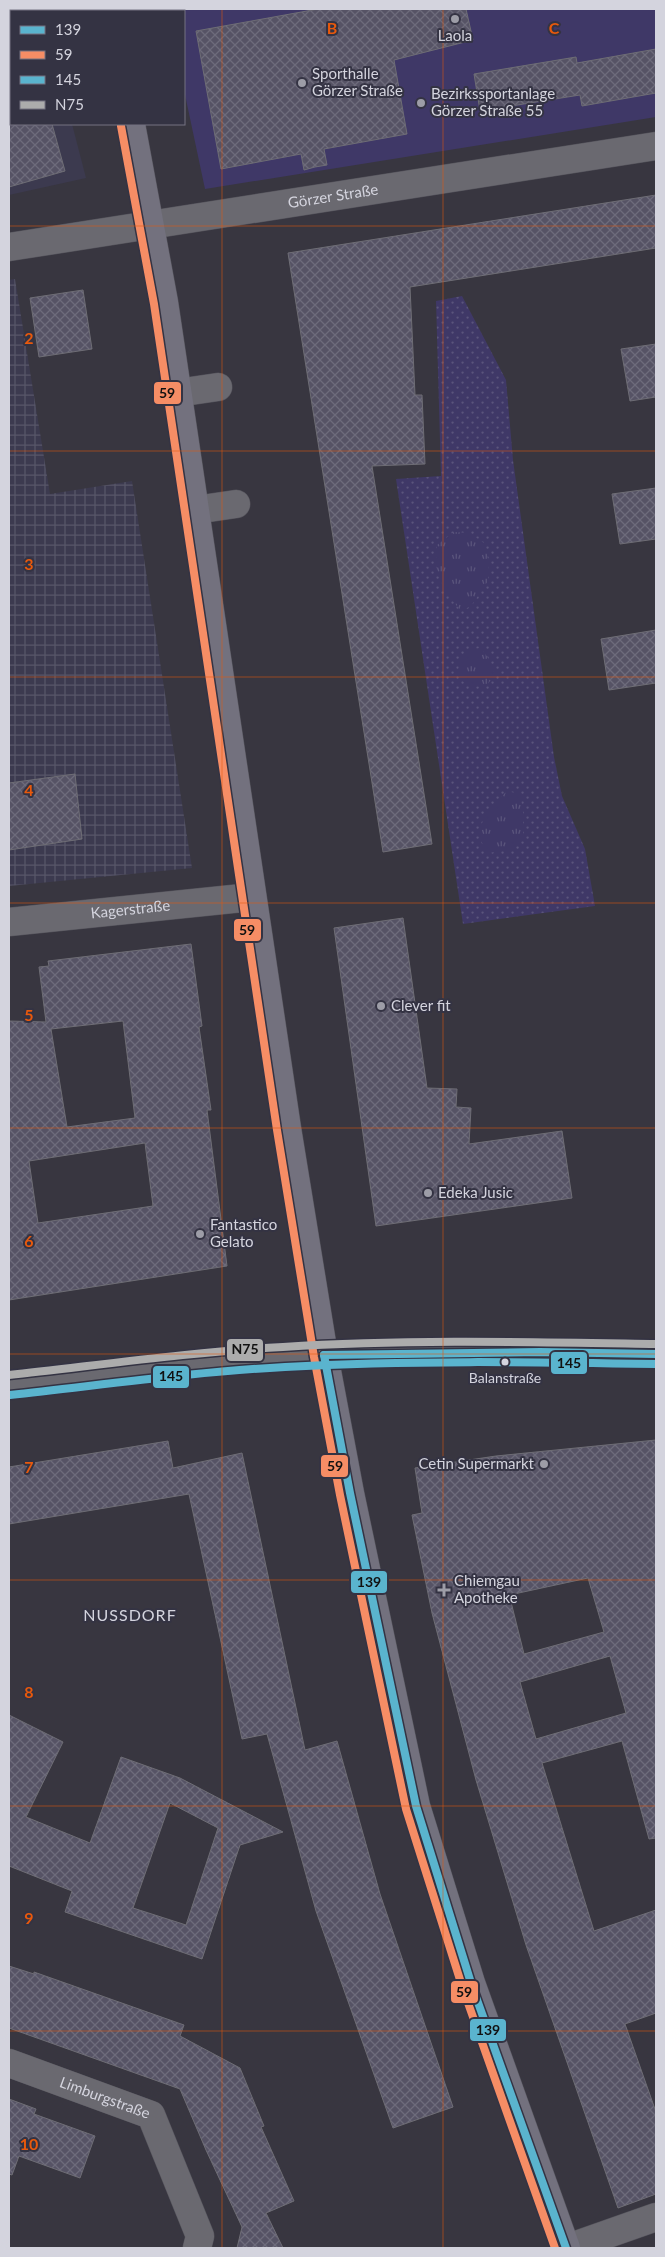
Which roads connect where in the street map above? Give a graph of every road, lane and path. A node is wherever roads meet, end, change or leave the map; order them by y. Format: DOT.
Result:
graph roads {
  1 [pos="131,125"];
  2 [pos="656,146"];
  3 [pos="150,226"];
  4 [pos="9,247"];
  5 [pos="218,387"];
  6 [pos="177,393"];
  7 [pos="236,504"];
  8 [pos="195,510"];
  9 [pos="252,897"];
  10 [pos="9,922"];
  11 [pos="656,1354"];
  12 [pos="324,1355"];
  13 [pos="9,1385"];
  14 [pos="9,2063"];
  15 [pos="656,2217"];
  16 [pos="197,2248"];
  17 [pos="567,2248"];
  1 -- 3 [label="main road"];
  2 -- 3 [label="street, Görzer Straße"];
  3 -- 4 [label="street, Görzer Straße"];
  3 -- 6 [label="main road"];
  5 -- 6 [label="street"];
  6 -- 8 [label="main road"];
  7 -- 8 [label="street"];
  8 -- 9 [label="main road"];
  9 -- 10 [label="street, Kagerstraße"];
  9 -- 12 [label="main road"];
  11 -- 12 [label="street"];
  12 -- 13 [label="street"];
  12 -- 17 [label="main road"];
  14 -- 16 [label="street, Limburgstraße"];
  15 -- 17 [label="street"];
}
